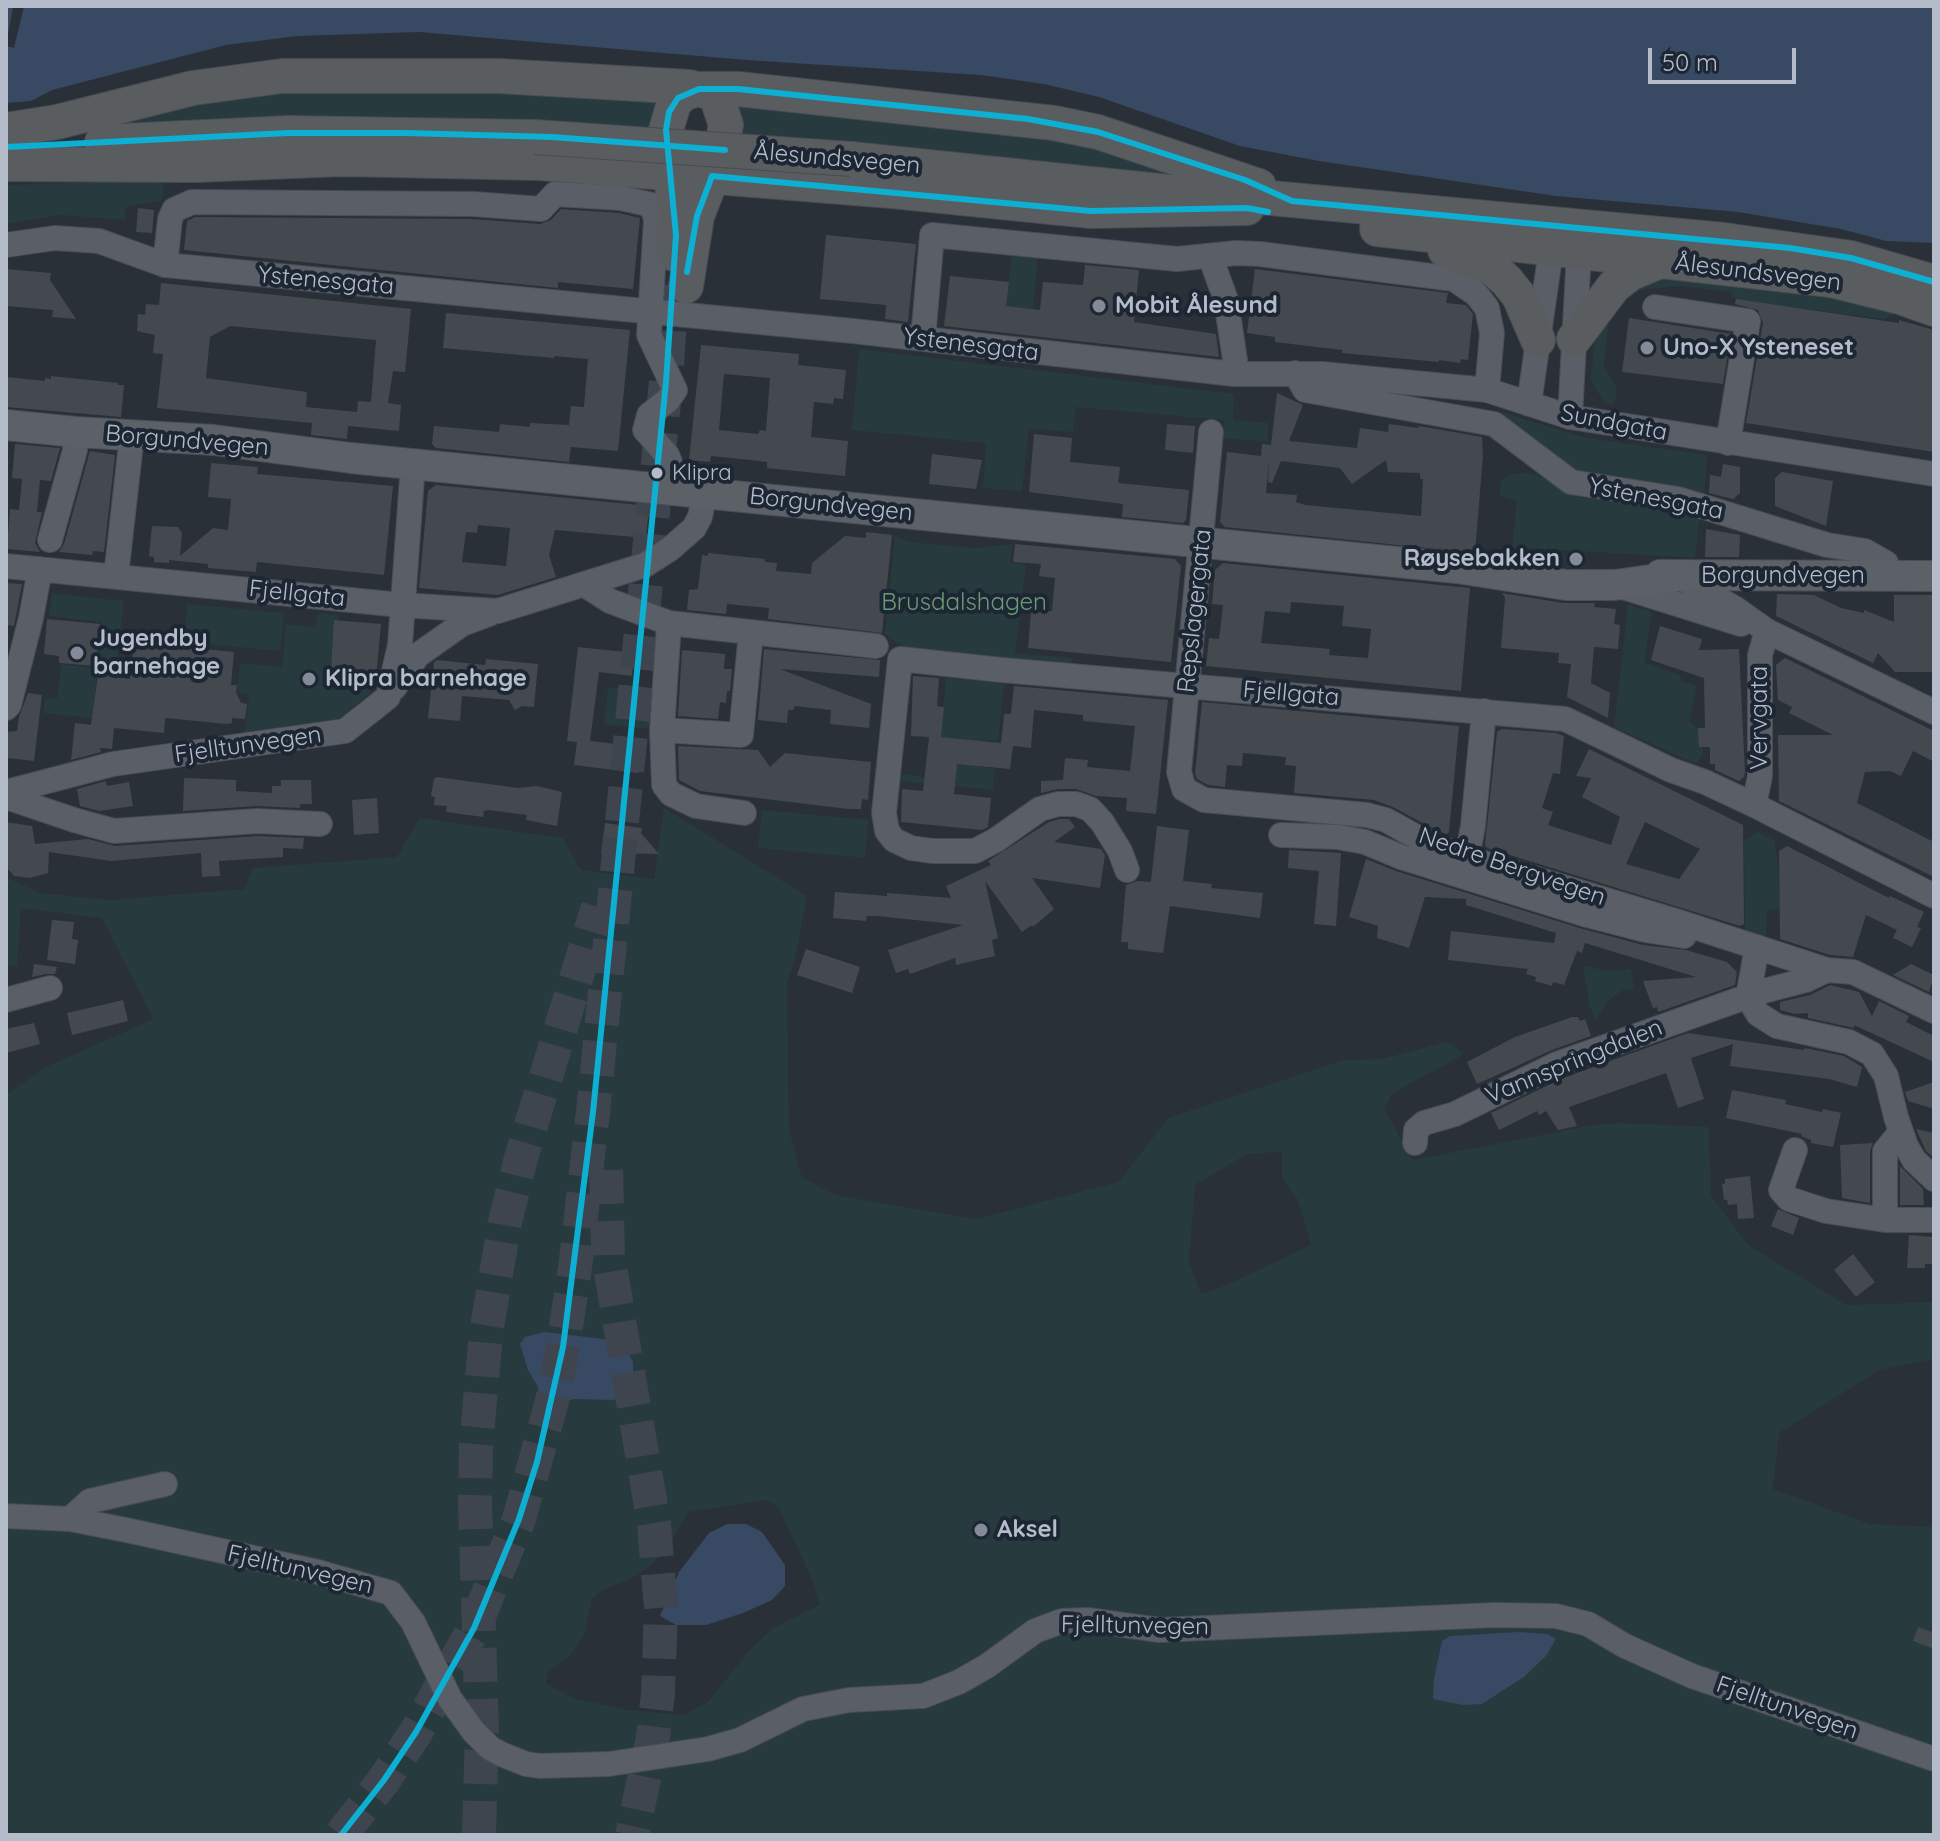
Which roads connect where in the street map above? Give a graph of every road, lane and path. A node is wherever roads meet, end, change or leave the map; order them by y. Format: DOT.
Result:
graph roads {
  1 [pos="699,89"];
  2 [pos="6,130"];
  3 [pos="6,147"];
  4 [pos="6,164"];
  5 [pos="669,173"];
  6 [pos="712,176"];
  7 [pos="1188,194"];
  8 [pos="1292,201"];
  9 [pos="1247,208"];
  10 [pos="1416,235"];
  11 [pos="1566,243"];
  12 [pos="6,245"];
  13 [pos="1210,256"];
  14 [pos="1662,260"];
  15 [pos="165,265"];
  16 [pos="1934,282"];
  17 [pos="1655,307"];
  18 [pos="1934,309"];
  19 [pos="649,311"];
  20 [pos="923,339"];
  21 [pos="1574,339"];
  22 [pos="1538,340"];
  23 [pos="1295,373"];
  24 [pos="1234,374"];
  25 [pos="1487,390"];
  26 [pos="1529,404"];
  27 [pos="1570,417"];
  28 [pos="6,425"];
  29 [pos="76,432"];
  30 [pos="1211,432"];
  31 [pos="132,435"];
  32 [pos="1728,443"];
  33 [pos="413,464"];
  34 [pos="1934,474"];
  35 [pos="670,489"];
  36 [pos="705,492"];
  37 [pos="50,540"];
  38 [pos="1202,544"];
  39 [pos="6,566"];
  40 [pos="40,569"];
  41 [pos="1492,571"];
  42 [pos="116,576"];
  43 [pos="1678,576"];
  44 [pos="1889,576"];
  45 [pos="1934,576"];
  46 [pos="585,585"];
  47 [pos="1615,585"];
  48 [pos="401,605"];
  49 [pos="498,611"];
  50 [pos="669,623"];
  51 [pos="1767,631"];
  52 [pos="751,632"];
  53 [pos="876,646"];
  54 [pos="1187,684"];
  55 [pos="1934,691"];
  56 [pos="1897,693"];
  57 [pos="388,697"];
  58 [pos="6,708"];
  59 [pos="1484,711"];
  60 [pos="1934,712"];
  61 [pos="662,730"];
  62 [pos="1671,770"];
  63 [pos="1184,789"];
  64 [pos="6,794"];
  65 [pos="1754,805"];
  66 [pos="744,813"];
  67 [pos="320,824"];
  68 [pos="1281,835"];
  69 [pos="1467,858"];
  70 [pos="1127,870"];
  71 [pos="1934,898"];
  72 [pos="1705,931"];
  73 [pos="1757,947"];
  74 [pos="1832,971"];
  75 [pos="50,988"];
  76 [pos="1748,997"];
  77 [pos="6,1000"];
  78 [pos="1934,1011"];
  79 [pos="1934,1025"];
  80 [pos="1893,1140"];
  81 [pos="1415,1143"];
  82 [pos="1795,1150"];
  83 [pos="1934,1179"];
  84 [pos="1885,1220"];
  85 [pos="1934,1220"];
  86 [pos="165,1484"];
  87 [pos="6,1516"];
  88 [pos="70,1519"];
  89 [pos="1934,1759"];
  1 -- 2 [label="highway"];
  1 -- 5 [label="highway"];
  1 -- 6 [label="highway"];
  1 -- 8 [label="highway"];
  3 -- 7 [label="highway, Ålesundsvegen, bridge"];
  4 -- 5 [label="highway"];
  5 -- 6 [label="highway"];
  5 -- 6 [label="highway"];
  6 -- 9 [label="highway"];
  7 -- 8 [label="highway, Ålesundsvegen"];
  7 -- 9 [label="highway, Ålesundsvegen"];
  8 -- 11 [label="highway, Ålesundsvegen"];
  9 -- 10 [label="highway, Ålesundsvegen"];
  10 -- 11 [label="highway, Ålesundsvegen"];
  10 -- 22 [label="highway"];
  11 -- 14 [label="highway, Ålesundsvegen"];
  11 -- 16 [label="highway, Ålesundsvegen"];
  11 -- 21 [label="street"];
  11 -- 22 [label="street"];
  12 -- 15 [label="street, Ystenesgata"];
  13 -- 20 [label="street"];
  13 -- 24 [label="street"];
  13 -- 25 [label="street"];
  14 -- 18 [label="highway, Ålesundsvegen"];
  14 -- 21 [label="highway"];
  15 -- 19 [label="street, Ystenesgata"];
  15 -- 19 [label="street"];
  17 -- 32 [label="street"];
  19 -- 20 [label="street, Ystenesgata"];
  19 -- 35 [label="street"];
  20 -- 24 [label="street, Ystenesgata"];
  21 -- 27 [label="street"];
  22 -- 26 [label="street"];
  23 -- 24 [label="street, Ystenesgata"];
  23 -- 25 [label="street, Sundgata"];
  23 -- 44 [label="street, Ystenesgata"];
  25 -- 26 [label="street, Sundgata"];
  26 -- 27 [label="street, Sundgata"];
  27 -- 32 [label="street, Sundgata"];
  28 -- 29 [label="main road, Borgundvegen"];
  29 -- 31 [label="main road, Borgundvegen"];
  29 -- 37 [label="street, Borgundvegen"];
  30 -- 38 [label="street, Repslagergata"];
  31 -- 33 [label="main road, Borgundvegen"];
  31 -- 42 [label="street"];
  32 -- 34 [label="street, Sundgata"];
  33 -- 35 [label="main road, Borgundvegen"];
  33 -- 48 [label="street"];
  35 -- 36 [label="main road, Borgundvegen"];
  36 -- 38 [label="main road, Borgundvegen"];
  36 -- 46 [label="street, Fjellgata"];
  38 -- 41 [label="main road, Borgundvegen"];
  38 -- 54 [label="street, Repslagergata"];
  39 -- 40 [label="street, Fjellgata"];
  40 -- 42 [label="street, Fjellgata"];
  40 -- 58 [label="street"];
  41 -- 43 [label="main road, Borgundvegen"];
  41 -- 47 [label="main road, Borgundvegen"];
  42 -- 48 [label="street, Fjellgata"];
  43 -- 44 [label="main road, Borgundvegen"];
  43 -- 47 [label="main road, Borgundvegen"];
  43 -- 51 [label="street, Borgundvegen"];
  44 -- 45 [label="main road, Borgundvegen"];
  46 -- 49 [label="street, Fjellgata"];
  46 -- 50 [label="street"];
  47 -- 51 [label="street, Borgundvegen"];
  48 -- 49 [label="street, Fjellgata"];
  48 -- 57 [label="street"];
  49 -- 57 [label="street, Fjelltunvegen"];
  50 -- 52 [label="street"];
  50 -- 61 [label="street"];
  51 -- 56 [label="street, Borgundvegen"];
  51 -- 65 [label="street, Vervgata"];
  52 -- 53 [label="street"];
  52 -- 61 [label="street"];
  54 -- 59 [label="street, Fjellgata"];
  54 -- 63 [label="street, Repslagergata"];
  54 -- 70 [label="street, Fjellgata"];
  55 -- 56 [label="street, Borgundvegen"];
  56 -- 60 [label="street, Borgundvegen"];
  57 -- 64 [label="street, Fjelltunvegen"];
  59 -- 62 [label="street, Fjellgata"];
  59 -- 69 [label="street"];
  61 -- 66 [label="street"];
  62 -- 65 [label="street, Fjellgata"];
  62 -- 71 [label="street, Fjellgata"];
  63 -- 69 [label="street, Nedre Bergvegen"];
  64 -- 67 [label="street, Fjelltunvegen"];
  65 -- 71 [label="street, Fjellgata"];
  68 -- 72 [label="street"];
  69 -- 72 [label="street, Nedre Bergvegen"];
  72 -- 73 [label="street, Nedre Bergvegen"];
  73 -- 74 [label="street, Nedre Bergvegen"];
  73 -- 76 [label="street"];
  74 -- 76 [label="street, Vannspringdalen"];
  74 -- 78 [label="street, Nedre Bergvegen"];
  74 -- 79 [label="street, Nedre Bergvegen"];
  75 -- 77 [label="street"];
  76 -- 80 [label="street"];
  76 -- 81 [label="street, Vannspringdalen"];
  80 -- 83 [label="street"];
  80 -- 84 [label="street"];
  82 -- 84 [label="street"];
  84 -- 85 [label="street"];
  86 -- 88 [label="street"];
  87 -- 88 [label="street, Fjelltunvegen"];
  88 -- 89 [label="street, Fjelltunvegen"];
}
